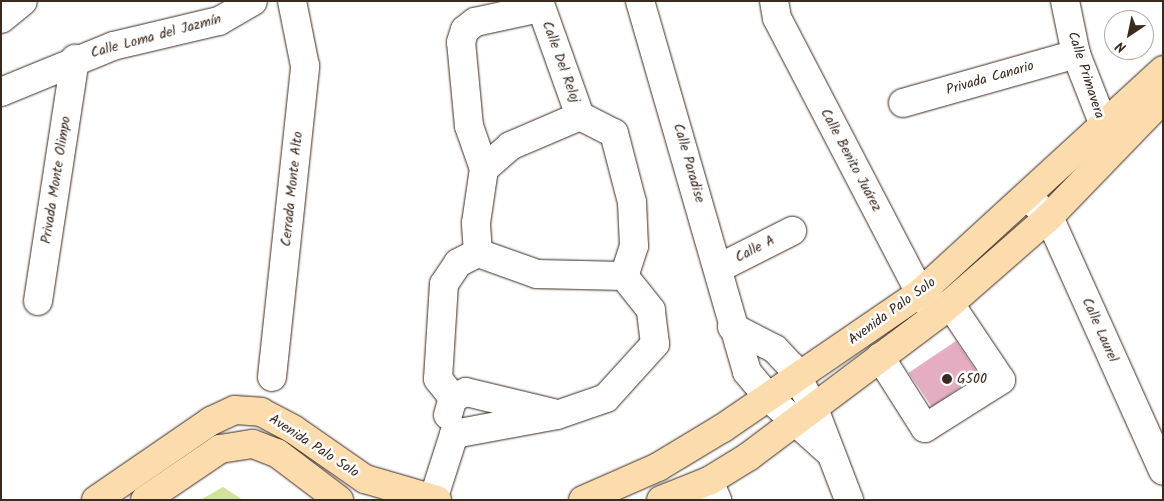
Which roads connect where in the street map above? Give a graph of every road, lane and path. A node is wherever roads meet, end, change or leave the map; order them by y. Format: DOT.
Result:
graph roads {
  1 [pos="23,1"];
  2 [pos="254,1"];
  3 [pos="292,1"];
  4 [pos="640,1"];
  5 [pos="774,1"];
  6 [pos="1065,1"];
  7 [pos="540,4"];
  8 [pos="1,19"];
  9 [pos="1076,54"];
  10 [pos="75,59"];
  11 [pos="1161,83"];
  12 [pos="1,92"];
  13 [pos="903,103"];
  14 [pos="580,116"];
  15 [pos="1108,137"];
  16 [pos="484,169"];
  17 [pos="1026,196"];
  18 [pos="1049,217"];
  19 [pos="792,230"];
  20 [pos="478,253"];
  21 [pos="719,268"];
  22 [pos="624,276"];
  23 [pos="920,293"];
  24 [pos="38,300"];
  25 [pos="944,310"];
  26 [pos="732,327"];
  27 [pos="880,357"];
  28 [pos="272,377"];
  29 [pos="798,378"];
  30 [pos="768,397"];
  31 [pos="453,398"];
  32 [pos="557,414"];
  33 [pos="804,414"];
  34 [pos="454,434"];
  35 [pos="1163,472"];
  36 [pos="713,490"];
  37 [pos="96,500"];
  38 [pos="145,500"];
  39 [pos="339,500"];
  40 [pos="434,500"];
  41 [pos="583,500"];
  42 [pos="661,500"];
  43 [pos="849,500"];
  1 -- 8 [label="street"];
  2 -- 10 [label="street, Calle Loma del Jazmín"];
  3 -- 28 [label="street, Cerrada Monte Alto"];
  4 -- 21 [label="street, Calle Paradise"];
  5 -- 23 [label="street, Calle Benito Juárez"];
  6 -- 9 [label="street, Calle Primavera"];
  7 -- 14 [label="street, Calle Del Reloj"];
  7 -- 16 [label="street"];
  9 -- 13 [label="street, Privada Canario"];
  9 -- 15 [label="street, Calle Primavera"];
  10 -- 12 [label="street, Calle Loma del Jazmín"];
  10 -- 24 [label="street, Privada Monte Olimpo"];
  11 -- 15 [label="main road, Avenida Palo Solo"];
  14 -- 16 [label="street, Calle Del Reloj"];
  14 -- 22 [label="street"];
  15 -- 17 [label="main road, Avenida Palo Solo"];
  15 -- 18 [label="main road, Avenida Palo Solo"];
  16 -- 20 [label="street"];
  17 -- 18 [label="street, Calle Laurel"];
  17 -- 23 [label="main road, Avenida Palo Solo"];
  18 -- 25 [label="main road, Avenida Palo Solo"];
  18 -- 35 [label="street, Calle Laurel"];
  19 -- 21 [label="street, Calle A"];
  20 -- 22 [label="street"];
  20 -- 31 [label="street"];
  21 -- 26 [label="street, Calle Paradise"];
  22 -- 32 [label="street"];
  23 -- 25 [label="street, Calle Benito Juárez"];
  23 -- 29 [label="main road, Avenida Palo Solo"];
  25 -- 27 [label="main road, Avenida Palo Solo"];
  25 -- 27 [label="street, Calle Benito Juárez"];
  26 -- 29 [label="street"];
  26 -- 30 [label="street, Calle Paradise"];
  27 -- 33 [label="main road, Avenida Palo Solo"];
  29 -- 30 [label="main road, Avenida Palo Solo"];
  29 -- 33 [label="street"];
  30 -- 33 [label="street, Calle Paradise"];
  30 -- 41 [label="main road, Avenida Palo Solo"];
  31 -- 32 [label="street"];
  31 -- 34 [label="street"];
  32 -- 34 [label="street"];
  33 -- 36 [label="main road, Avenida Palo Solo"];
  33 -- 43 [label="street, Calle Paradise"];
  34 -- 40 [label="street"];
  36 -- 42 [label="main road, Avenida Palo Solo"];
  37 -- 40 [label="main road, Avenida Palo Solo"];
  38 -- 39 [label="main road, Avenida Palo Solo"];
}
